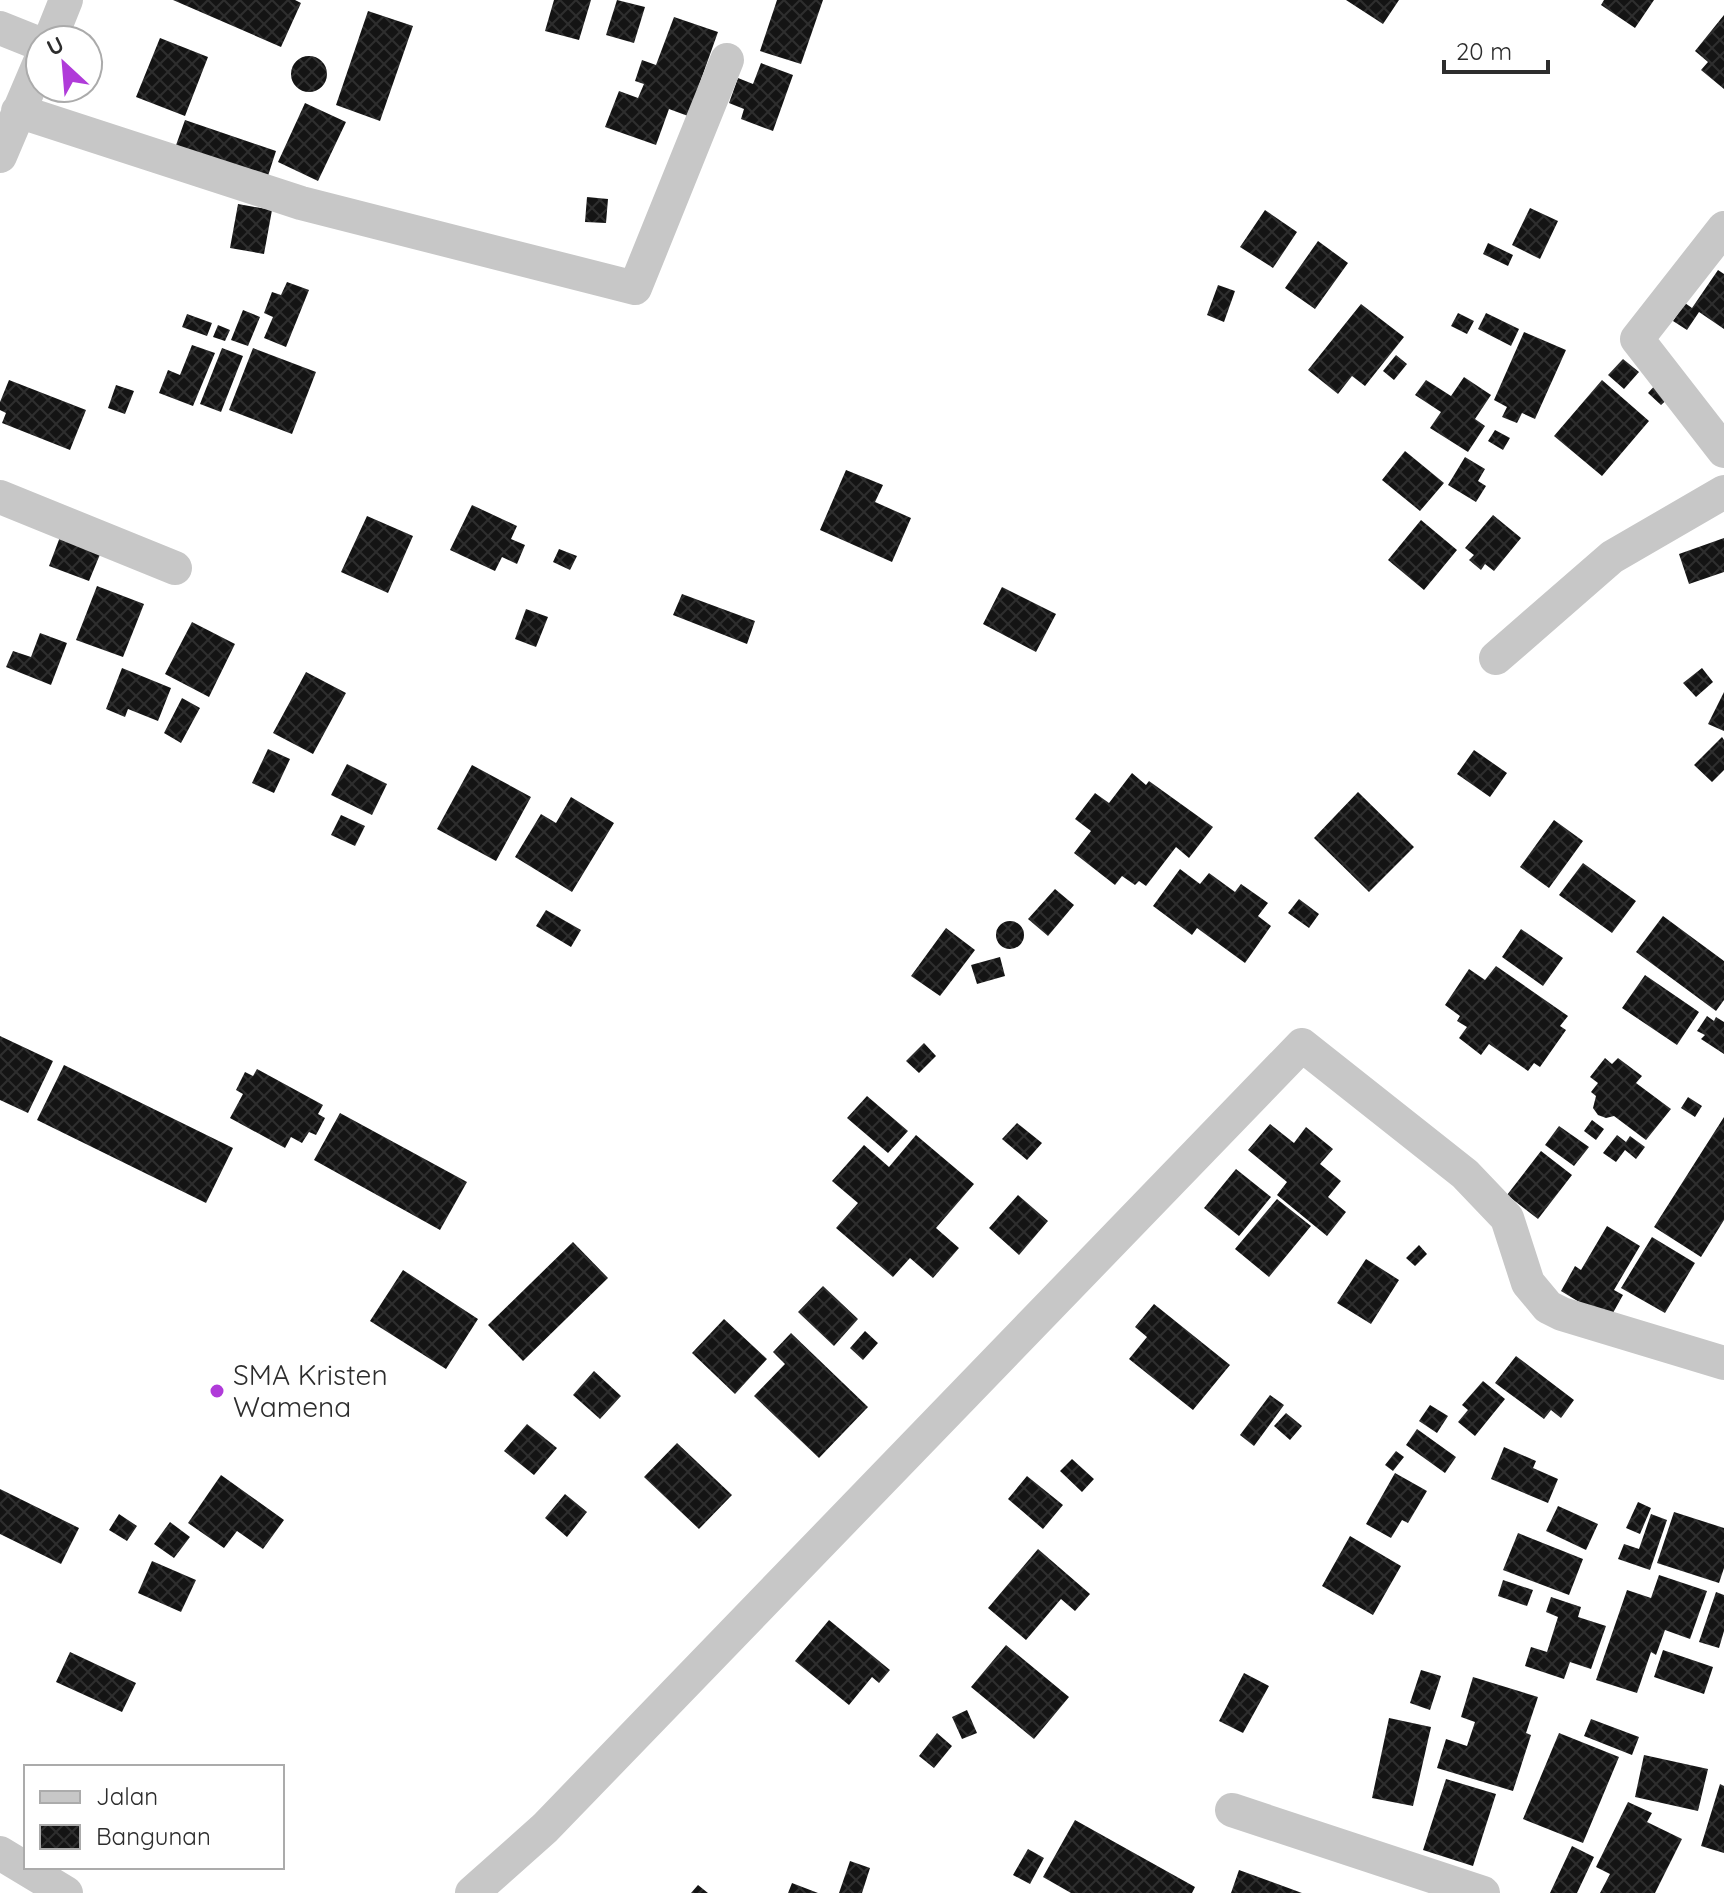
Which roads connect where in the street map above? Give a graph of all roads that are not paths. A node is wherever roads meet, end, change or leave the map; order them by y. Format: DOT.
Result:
graph roads {
  1 [pos="66,0"];
  2 [pos="56,24"];
  3 [pos="0,28"];
  4 [pos="24,38"];
  5 [pos="727,60"];
  6 [pos="24,98"];
  7 [pos="18,111"];
  8 [pos="0,156"];
  9 [pos="1724,228"];
  10 [pos="1724,451"];
  11 [pos="1724,492"];
  12 [pos="0,497"];
  13 [pos="175,568"];
  14 [pos="1496,658"];
  15 [pos="1724,1363"];
  16 [pos="1232,1810"];
  17 [pos="0,1853"];
  18 [pos="24,1868"];
  19 [pos="26,1869"];
  20 [pos="66,1893"];
  21 [pos="472,1893"];
  22 [pos="1483,1893"];
  1 -- 2 [label="street"];
  3 -- 4 [label="street"];
  5 -- 7 [label="street"];
  6 -- 7 [label="street"];
  7 -- 8 [label="street"];
  9 -- 10 [label="street"];
  11 -- 14 [label="street"];
  12 -- 13 [label="street"];
  15 -- 21 [label="street"];
  16 -- 22 [label="street"];
  17 -- 18 [label="street"];
  19 -- 20 [label="street"];
}
